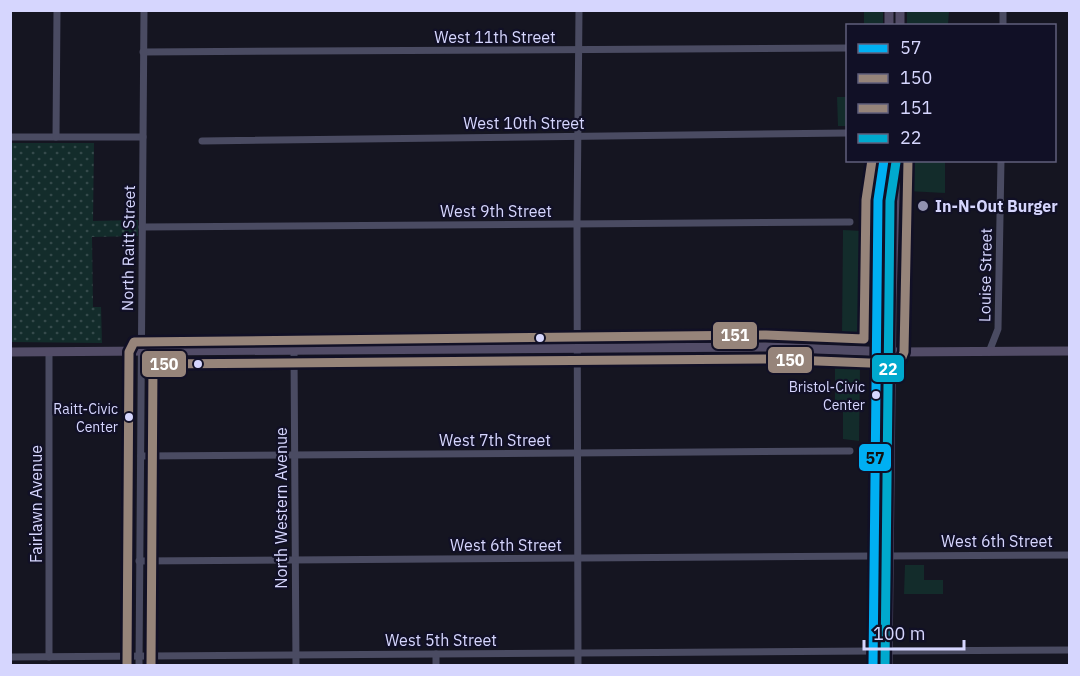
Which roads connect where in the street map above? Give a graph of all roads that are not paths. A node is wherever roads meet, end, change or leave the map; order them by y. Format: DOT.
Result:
graph roads {
  1 [pos="57,10"];
  2 [pos="144,10"];
  3 [pos="579,10"];
  4 [pos="846,48"];
  5 [pos="578,51"];
  6 [pos="143,52"];
  7 [pos="846,133"];
  8 [pos="577,136"];
  9 [pos="10,137"];
  10 [pos="56,137"];
  11 [pos="143,137"];
  12 [pos="202,141"];
  13 [pos="884,162"];
  14 [pos="897,162"];
  15 [pos="1001,162"];
  16 [pos="850,222"];
  17 [pos="576,224"];
  18 [pos="142,227"];
  19 [pos="577,349"];
  20 [pos="294,351"];
  21 [pos="876,351"];
  22 [pos="1070,351"];
  23 [pos="10,352"];
  24 [pos="49,352"];
  25 [pos="141,352"];
  26 [pos="892,352"];
  27 [pos="989,352"];
  28 [pos="850,451"];
  29 [pos="577,453"];
  30 [pos="294,455"];
  31 [pos="141,456"];
  32 [pos="1070,555"];
  33 [pos="873,556"];
  34 [pos="889,556"];
  35 [pos="578,558"];
  36 [pos="295,560"];
  37 [pos="139,561"];
  38 [pos="1070,650"];
  39 [pos="872,651"];
  40 [pos="888,651"];
  41 [pos="579,653"];
  42 [pos="296,654"];
  43 [pos="436,654"];
  44 [pos="10,657"];
  45 [pos="49,657"];
  46 [pos="138,657"];
  47 [pos="138,666"];
  48 [pos="296,666"];
  49 [pos="436,666"];
  50 [pos="578,666"];
  51 [pos="873,666"];
  52 [pos="888,666"];
  1 -- 10 [label="street"];
  2 -- 6 [label="street, North Raitt Street"];
  3 -- 5 [label="street"];
  4 -- 5 [label="street, West 11th Street"];
  5 -- 6 [label="street, West 11th Street"];
  5 -- 8 [label="street"];
  6 -- 11 [label="street, North Raitt Street"];
  7 -- 8 [label="street, West 10th Street"];
  8 -- 12 [label="street, West 10th Street"];
  8 -- 17 [label="street"];
  9 -- 10 [label="street"];
  10 -- 11 [label="street"];
  11 -- 18 [label="street, North Raitt Street"];
  13 -- 21 [label="main road"];
  14 -- 26 [label="main road"];
  15 -- 27 [label="street, Louise Street"];
  16 -- 17 [label="street, West 9th Street"];
  17 -- 18 [label="street, West 9th Street"];
  17 -- 19 [label="street"];
  18 -- 25 [label="street, North Raitt Street"];
  19 -- 20 [label="main road"];
  19 -- 21 [label="main road"];
  19 -- 29 [label="street"];
  20 -- 25 [label="main road"];
  20 -- 30 [label="street, North Western Avenue"];
  21 -- 26 [label="main road"];
  21 -- 33 [label="main road"];
  22 -- 27 [label="main road"];
  23 -- 24 [label="main road"];
  24 -- 25 [label="main road"];
  24 -- 45 [label="street, Fairlawn Avenue"];
  25 -- 31 [label="street, North Raitt Street"];
  26 -- 27 [label="main road"];
  26 -- 34 [label="main road"];
  28 -- 29 [label="street, West 7th Street"];
  29 -- 30 [label="street, West 7th Street"];
  29 -- 35 [label="street"];
  30 -- 31 [label="street, West 7th Street"];
  30 -- 36 [label="street, North Western Avenue"];
  31 -- 37 [label="street, North Raitt Street"];
  32 -- 34 [label="street, West 6th Street"];
  33 -- 35 [label="street, West 6th Street"];
  33 -- 39 [label="main road"];
  34 -- 40 [label="main road"];
  35 -- 36 [label="street, West 6th Street"];
  35 -- 41 [label="street"];
  36 -- 37 [label="street, West 6th Street"];
  36 -- 42 [label="street, North Western Avenue"];
  37 -- 46 [label="street, North Raitt Street"];
  38 -- 40 [label="street"];
  39 -- 41 [label="street, West 5th Street"];
  39 -- 51 [label="main road"];
  40 -- 52 [label="main road"];
  41 -- 43 [label="street, West 5th Street"];
  41 -- 50 [label="street"];
  42 -- 43 [label="street, West 5th Street"];
  42 -- 46 [label="street, West 5th Street"];
  42 -- 48 [label="street, North Western Avenue"];
  43 -- 49 [label="street"];
  44 -- 45 [label="street, West 5th Street"];
  45 -- 46 [label="street, West 5th Street"];
  46 -- 47 [label="street, North Raitt Street"];
}
